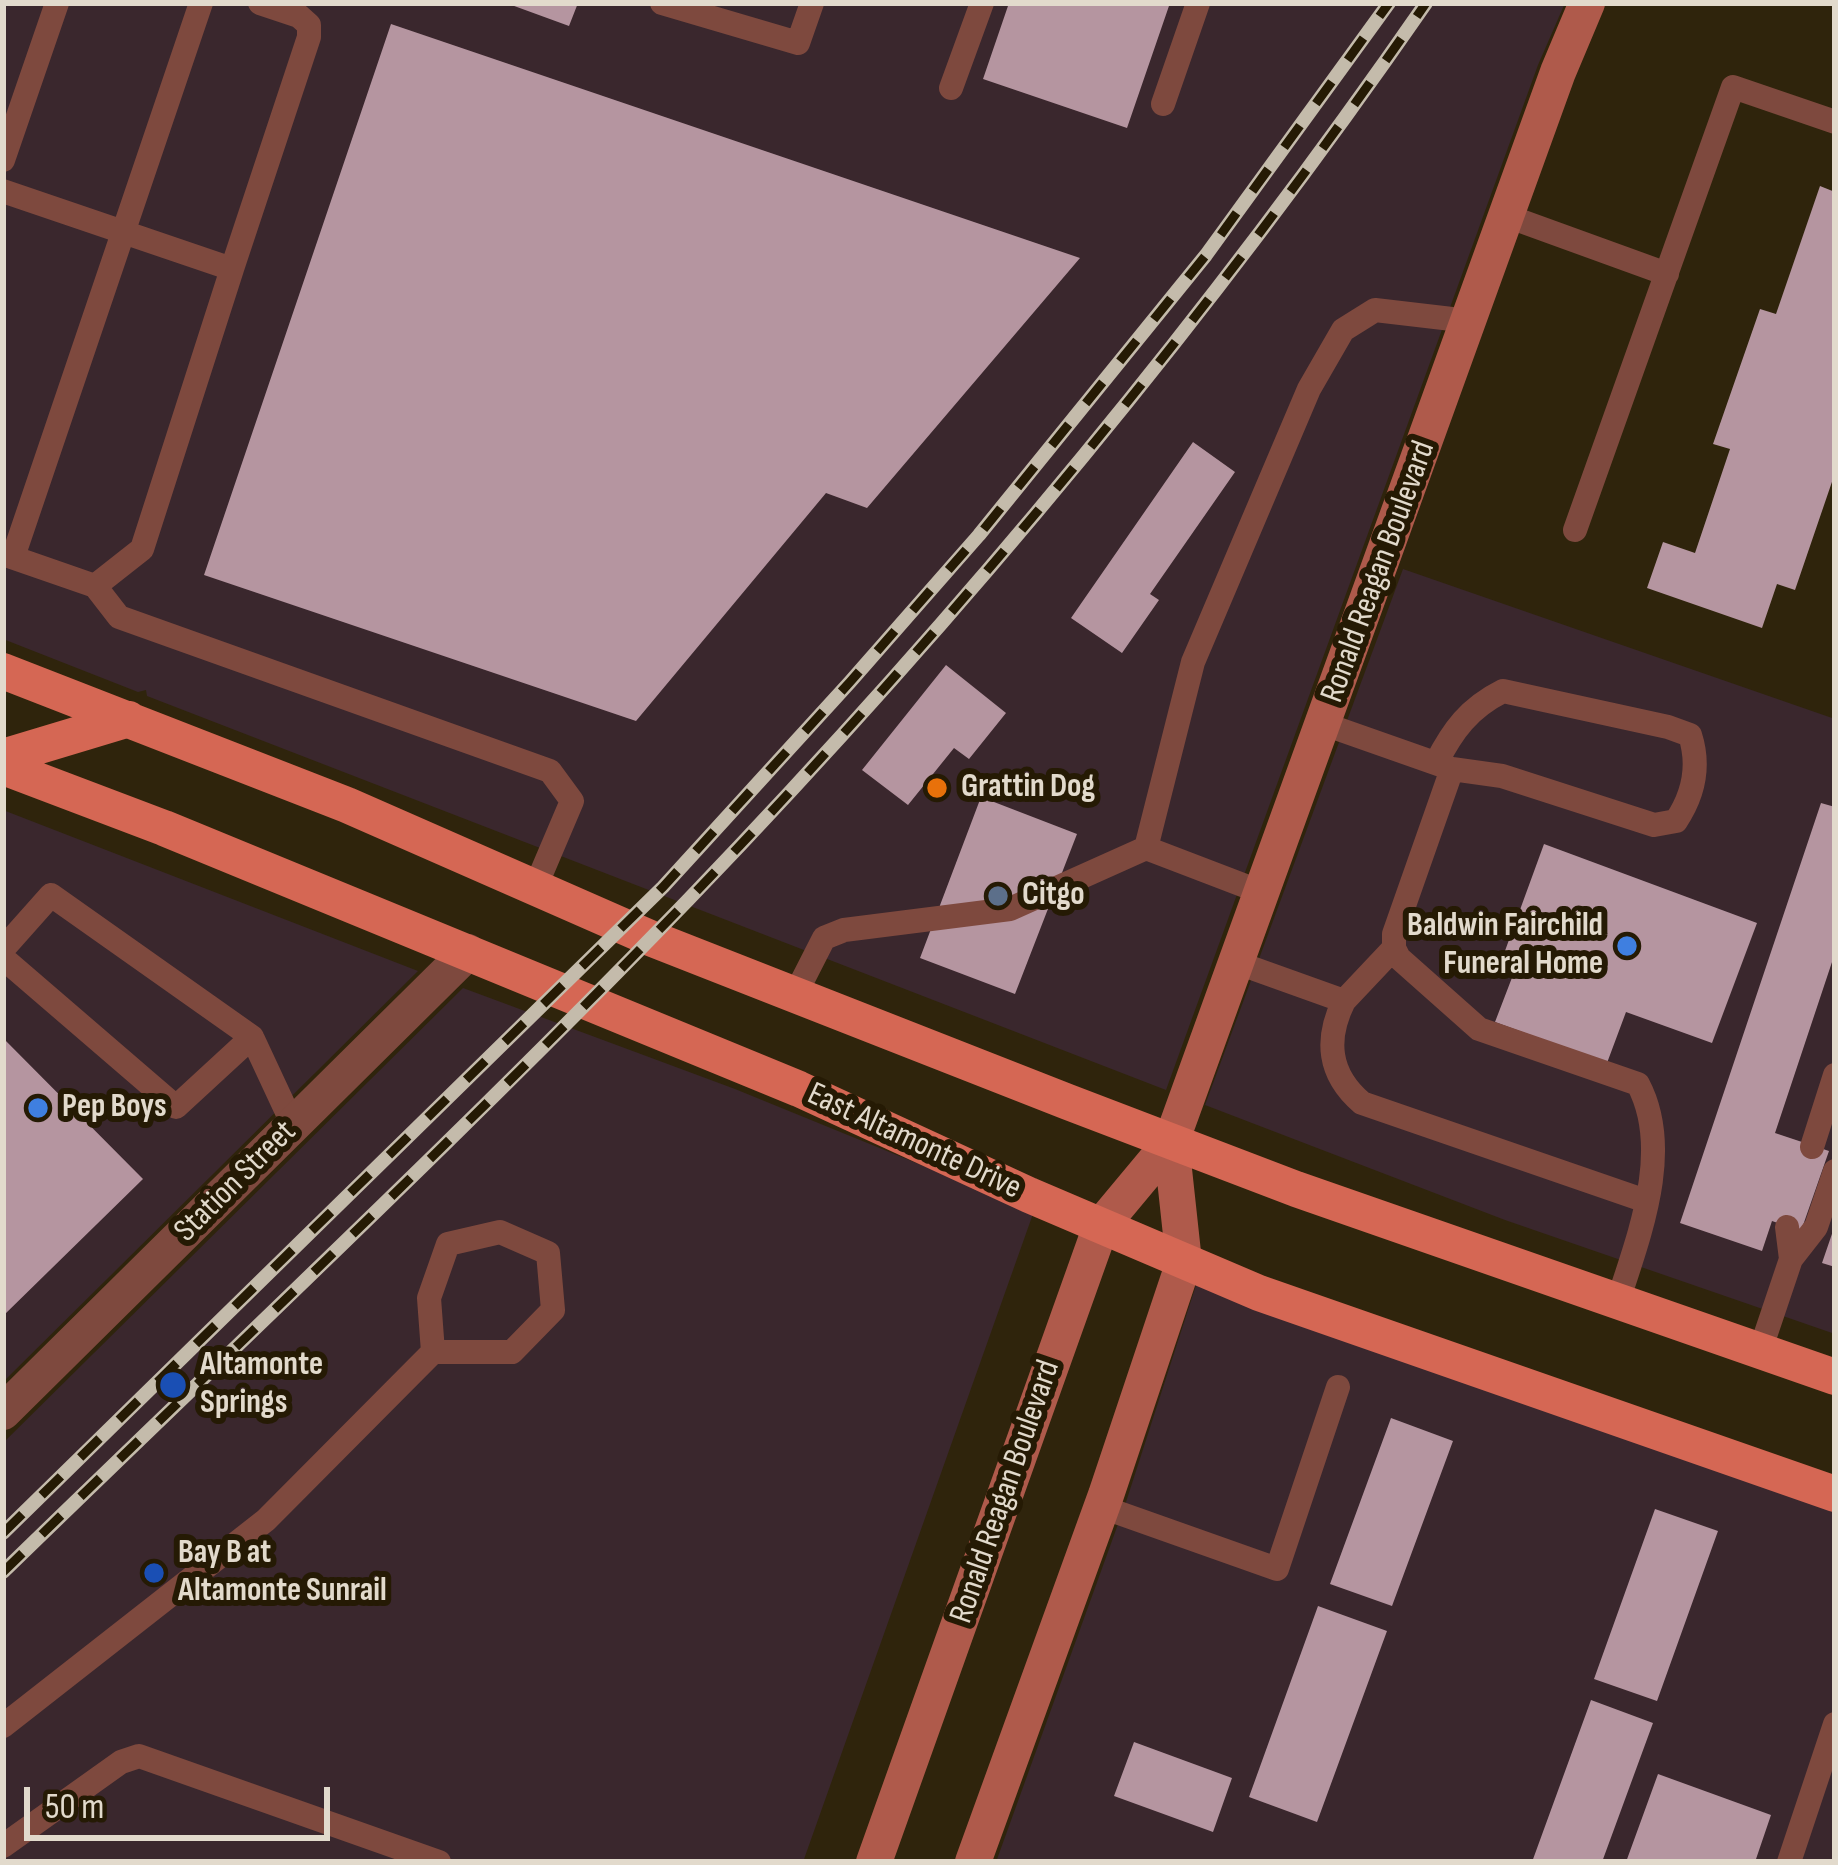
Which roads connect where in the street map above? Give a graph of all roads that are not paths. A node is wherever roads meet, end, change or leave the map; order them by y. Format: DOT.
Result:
graph roads {
  1 [pos="57,3"];
  2 [pos="201,3"];
  3 [pos="260,3"];
  4 [pos="662,3"];
  5 [pos="812,3"];
  6 [pos="982,3"];
  7 [pos="1198,3"];
  8 [pos="1587,3"];
  9 [pos="951,88"];
  10 [pos="1163,104"];
  11 [pos="1835,122"];
  12 [pos="3,160"];
  13 [pos="3,191"];
  14 [pos="1507,216"];
  15 [pos="122,232"];
  16 [pos="232,269"];
  17 [pos="1667,274"];
  18 [pos="1469,321"];
  19 [pos="1575,530"];
  20 [pos="8,555"];
  21 [pos="95,586"];
  22 [pos="3,670"];
  23 [pos="129,719"];
  24 [pos="1324,724"];
  25 [pos="3,757"];
  26 [pos="3,766"];
  27 [pos="1444,766"];
  28 [pos="1146,848"];
  29 [pos="536,888"];
  30 [pos="1261,892"];
  31 [pos="1394,948"];
  32 [pos="468,952"];
  33 [pos="3,954"];
  34 [pos="1235,962"];
  35 [pos="796,993"];
  36 [pos="1344,1001"];
  37 [pos="252,1036"];
  38 [pos="1835,1075"];
  39 [pos="1830,1119"];
  40 [pos="293,1125"];
  41 [pos="1171,1142"];
  42 [pos="1812,1147"];
  43 [pos="1835,1172"];
  44 [pos="1646,1201"];
  45 [pos="1100,1226"];
  46 [pos="1786,1227"];
  47 [pos="1791,1258"];
  48 [pos="1184,1262"];
  49 [pos="1618,1301"];
  50 [pos="1760,1351"];
  51 [pos="434,1352"];
  52 [pos="1835,1377"];
  53 [pos="1338,1387"];
  54 [pos="3,1412"];
  55 [pos="1835,1494"];
  56 [pos="1102,1507"];
  57 [pos="1835,1724"];
  58 [pos="3,1726"];
  59 [pos="3,1846"];
  60 [pos="439,1862"];
  61 [pos="874,1862"];
  62 [pos="974,1862"];
  63 [pos="1789,1862"];
  1 -- 12 [label="lane"];
  2 -- 15 [label="lane"];
  3 -- 16 [label="lane"];
  4 -- 5 [label="lane"];
  6 -- 9 [label="lane"];
  7 -- 10 [label="lane"];
  8 -- 14 [label="main road, Ronald Reagan Boulevard"];
  11 -- 17 [label="lane"];
  13 -- 15 [label="lane"];
  14 -- 17 [label="lane"];
  14 -- 18 [label="main road, Ronald Reagan Boulevard"];
  15 -- 16 [label="lane"];
  15 -- 20 [label="lane"];
  16 -- 21 [label="lane"];
  17 -- 19 [label="lane"];
  18 -- 24 [label="main road, Ronald Reagan Boulevard"];
  18 -- 28 [label="lane"];
  20 -- 21 [label="lane"];
  21 -- 29 [label="lane"];
  22 -- 23 [label="main road"];
  23 -- 25 [label="main road"];
  23 -- 29 [label="main road"];
  24 -- 27 [label="lane"];
  24 -- 30 [label="main road, Ronald Reagan Boulevard"];
  26 -- 32 [label="main road, East Altamonte Drive"];
  27 -- 27 [label="lane"];
  27 -- 31 [label="lane"];
  28 -- 30 [label="lane"];
  28 -- 35 [label="lane"];
  29 -- 35 [label="main road"];
  30 -- 34 [label="main road, Ronald Reagan Boulevard"];
  31 -- 36 [label="lane"];
  31 -- 44 [label="lane"];
  32 -- 40 [label="street, Station Street"];
  32 -- 45 [label="main road, East Altamonte Drive"];
  33 -- 37 [label="lane"];
  33 -- 37 [label="lane"];
  34 -- 36 [label="lane"];
  34 -- 41 [label="main road, Ronald Reagan Boulevard"];
  35 -- 41 [label="main road"];
  36 -- 44 [label="lane"];
  37 -- 40 [label="lane"];
  38 -- 39 [label="lane"];
  39 -- 42 [label="lane"];
  40 -- 54 [label="street, Station Street"];
  41 -- 45 [label="main road, Ronald Reagan Boulevard"];
  41 -- 48 [label="main road, Ronald Reagan Boulevard"];
  41 -- 49 [label="main road"];
  43 -- 47 [label="lane"];
  44 -- 49 [label="lane"];
  45 -- 48 [label="main road, East Altamonte Drive"];
  45 -- 61 [label="main road, Ronald Reagan Boulevard"];
  46 -- 47 [label="lane"];
  47 -- 50 [label="lane"];
  48 -- 55 [label="main road, East Altamonte Drive"];
  48 -- 56 [label="main road, Ronald Reagan Boulevard"];
  49 -- 50 [label="main road"];
  50 -- 52 [label="main road"];
  51 -- 51 [label="lane"];
  51 -- 58 [label="lane"];
  53 -- 56 [label="lane"];
  56 -- 62 [label="main road, Ronald Reagan Boulevard"];
  57 -- 63 [label="lane"];
  59 -- 60 [label="lane"];
}
